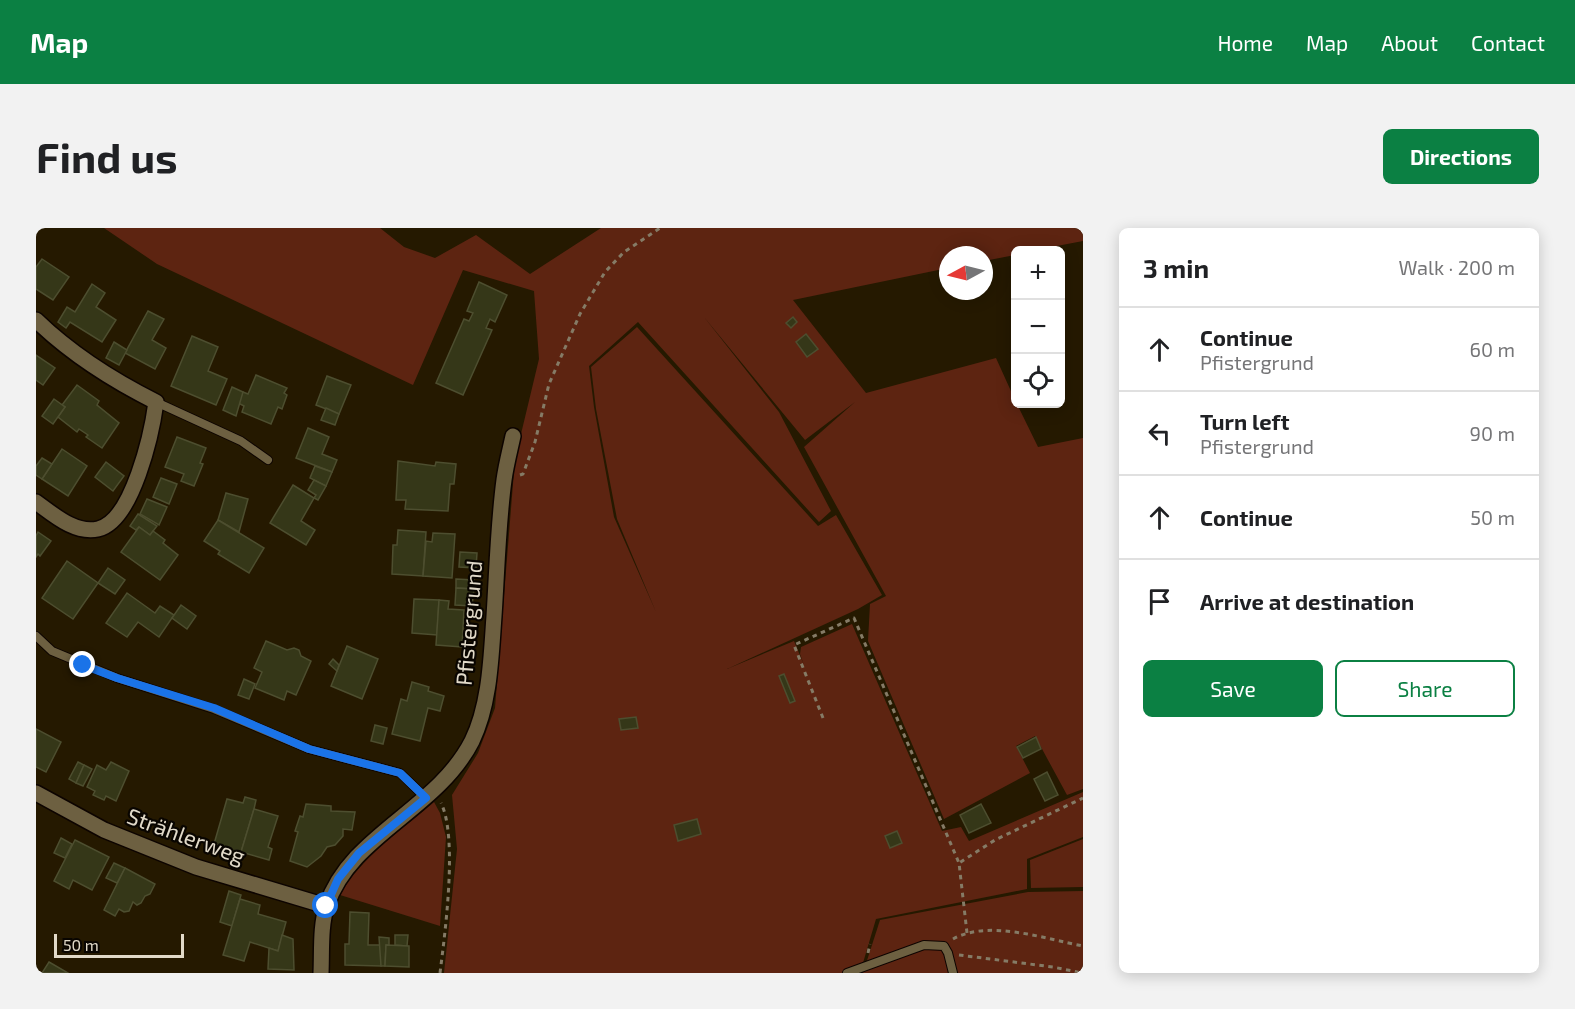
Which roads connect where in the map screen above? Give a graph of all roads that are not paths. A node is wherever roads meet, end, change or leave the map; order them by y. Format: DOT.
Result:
graph roads {
  1 [pos="36,320"];
  2 [pos="156,402"];
  3 [pos="513,436"];
  4 [pos="268,460"];
  5 [pos="36,502"];
  6 [pos="36,636"];
  7 [pos="36,794"];
  8 [pos="430,795"];
  9 [pos="326,906"];
  10 [pos="321,973"];
  11 [pos="847,973"];
  12 [pos="953,973"];
  1 -- 2 [label="street"];
  2 -- 4 [label="lane"];
  2 -- 5 [label="street"];
  3 -- 8 [label="street, Pfistergrund"];
  6 -- 8 [label="lane"];
  7 -- 9 [label="street, Strählerweg"];
  8 -- 9 [label="street, Pfistergrund"];
  9 -- 10 [label="street, Pfistergrund"];
  11 -- 12 [label="lane"];
}
